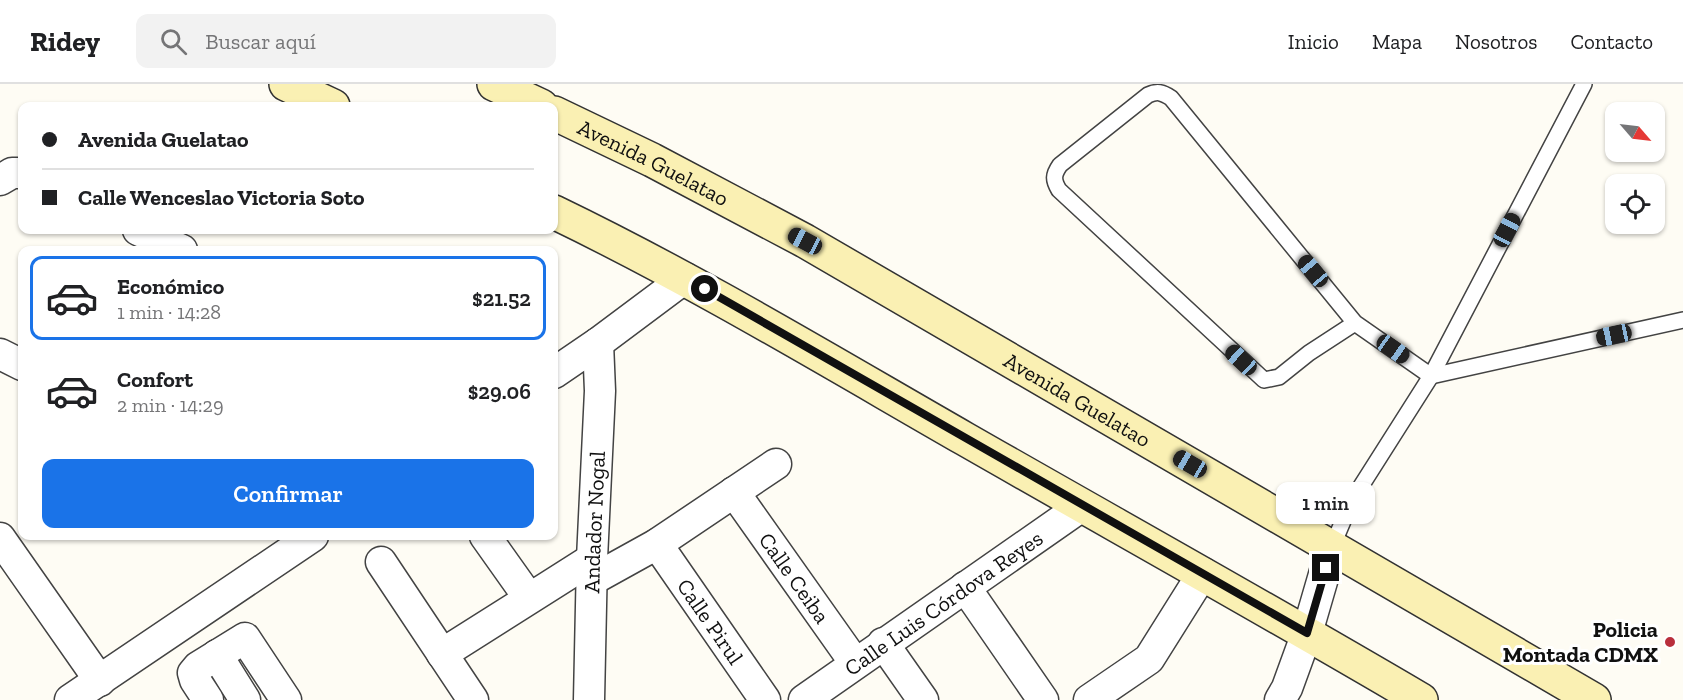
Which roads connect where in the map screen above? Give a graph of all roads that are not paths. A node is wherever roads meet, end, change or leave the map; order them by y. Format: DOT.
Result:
graph roads {
  1 [pos="286,84"];
  2 [pos="494,84"];
  3 [pos="1584,84"];
  4 [pos="324,102"];
  5 [pos="532,102"];
  6 [pos="558,114"];
  7 [pos="18,173"];
  8 [pos="0,180"];
  9 [pos="558,214"];
  10 [pos="147,234"];
  11 [pos="173,246"];
  12 [pos="685,278"];
  13 [pos="1683,320"];
  14 [pos="1355,323"];
  15 [pos="598,343"];
  16 [pos="0,354"];
  17 [pos="18,363"];
  18 [pos="558,370"];
  19 [pos="1431,376"];
  20 [pos="776,464"];
  21 [pos="734,492"];
  22 [pos="1082,506"];
  23 [pos="0,538"];
  24 [pos="307,540"];
  25 [pos="487,540"];
  26 [pos="657,544"];
  27 [pos="1332,547"];
  28 [pos="381,562"];
  29 [pos="592,570"];
  30 [pos="1203,573"];
  31 [pos="965,586"];
  32 [pos="529,598"];
  33 [pos="1296,626"];
  34 [pos="883,643"];
  35 [pos="442,654"];
  36 [pos="217,655"];
  37 [pos="855,663"];
  38 [pos="100,681"];
  39 [pos="70,700"];
  40 [pos="208,700"];
  41 [pos="245,700"];
  42 [pos="286,700"];
  43 [pos="473,700"];
  44 [pos="589,700"];
  45 [pos="765,700"];
  46 [pos="804,700"];
  47 [pos="923,700"];
  48 [pos="1043,700"];
  49 [pos="1089,700"];
  50 [pos="1280,700"];
  51 [pos="1421,700"];
  52 [pos="1594,700"];
  1 -- 4 [label="main road"];
  2 -- 5 [label="main road"];
  3 -- 19 [label="lane"];
  6 -- 27 [label="main road, Avenida Guelatao"];
  7 -- 8 [label="street"];
  9 -- 12 [label="main road"];
  10 -- 11 [label="street"];
  12 -- 15 [label="street"];
  12 -- 22 [label="main road"];
  13 -- 19 [label="lane"];
  14 -- 14 [label="lane"];
  14 -- 19 [label="lane"];
  15 -- 18 [label="street"];
  15 -- 29 [label="street, Andador Nogal"];
  16 -- 17 [label="street"];
  19 -- 27 [label="lane"];
  20 -- 21 [label="street"];
  21 -- 26 [label="street"];
  21 -- 37 [label="street, Calle Ceiba"];
  22 -- 30 [label="main road"];
  22 -- 31 [label="street, Calle Luis Córdova Reyes"];
  23 -- 38 [label="street"];
  24 -- 38 [label="street"];
  25 -- 32 [label="street"];
  26 -- 29 [label="street"];
  26 -- 45 [label="street, Calle Pirul"];
  27 -- 33 [label="street"];
  27 -- 52 [label="main road, Avenida Guelatao"];
  28 -- 35 [label="street"];
  29 -- 32 [label="street"];
  29 -- 44 [label="street, Andador Nogal"];
  30 -- 33 [label="main road"];
  30 -- 49 [label="street"];
  31 -- 34 [label="street, Calle Luis Córdova Reyes"];
  31 -- 48 [label="street"];
  32 -- 35 [label="street"];
  33 -- 50 [label="street"];
  33 -- 51 [label="main road"];
  34 -- 37 [label="street, Calle Luis Córdova Reyes"];
  34 -- 47 [label="street"];
  35 -- 43 [label="street"];
  36 -- 40 [label="street"];
  36 -- 41 [label="street"];
  36 -- 42 [label="street"];
  37 -- 46 [label="street, Calle Luis Córdova Reyes"];
  38 -- 39 [label="street"];
}
